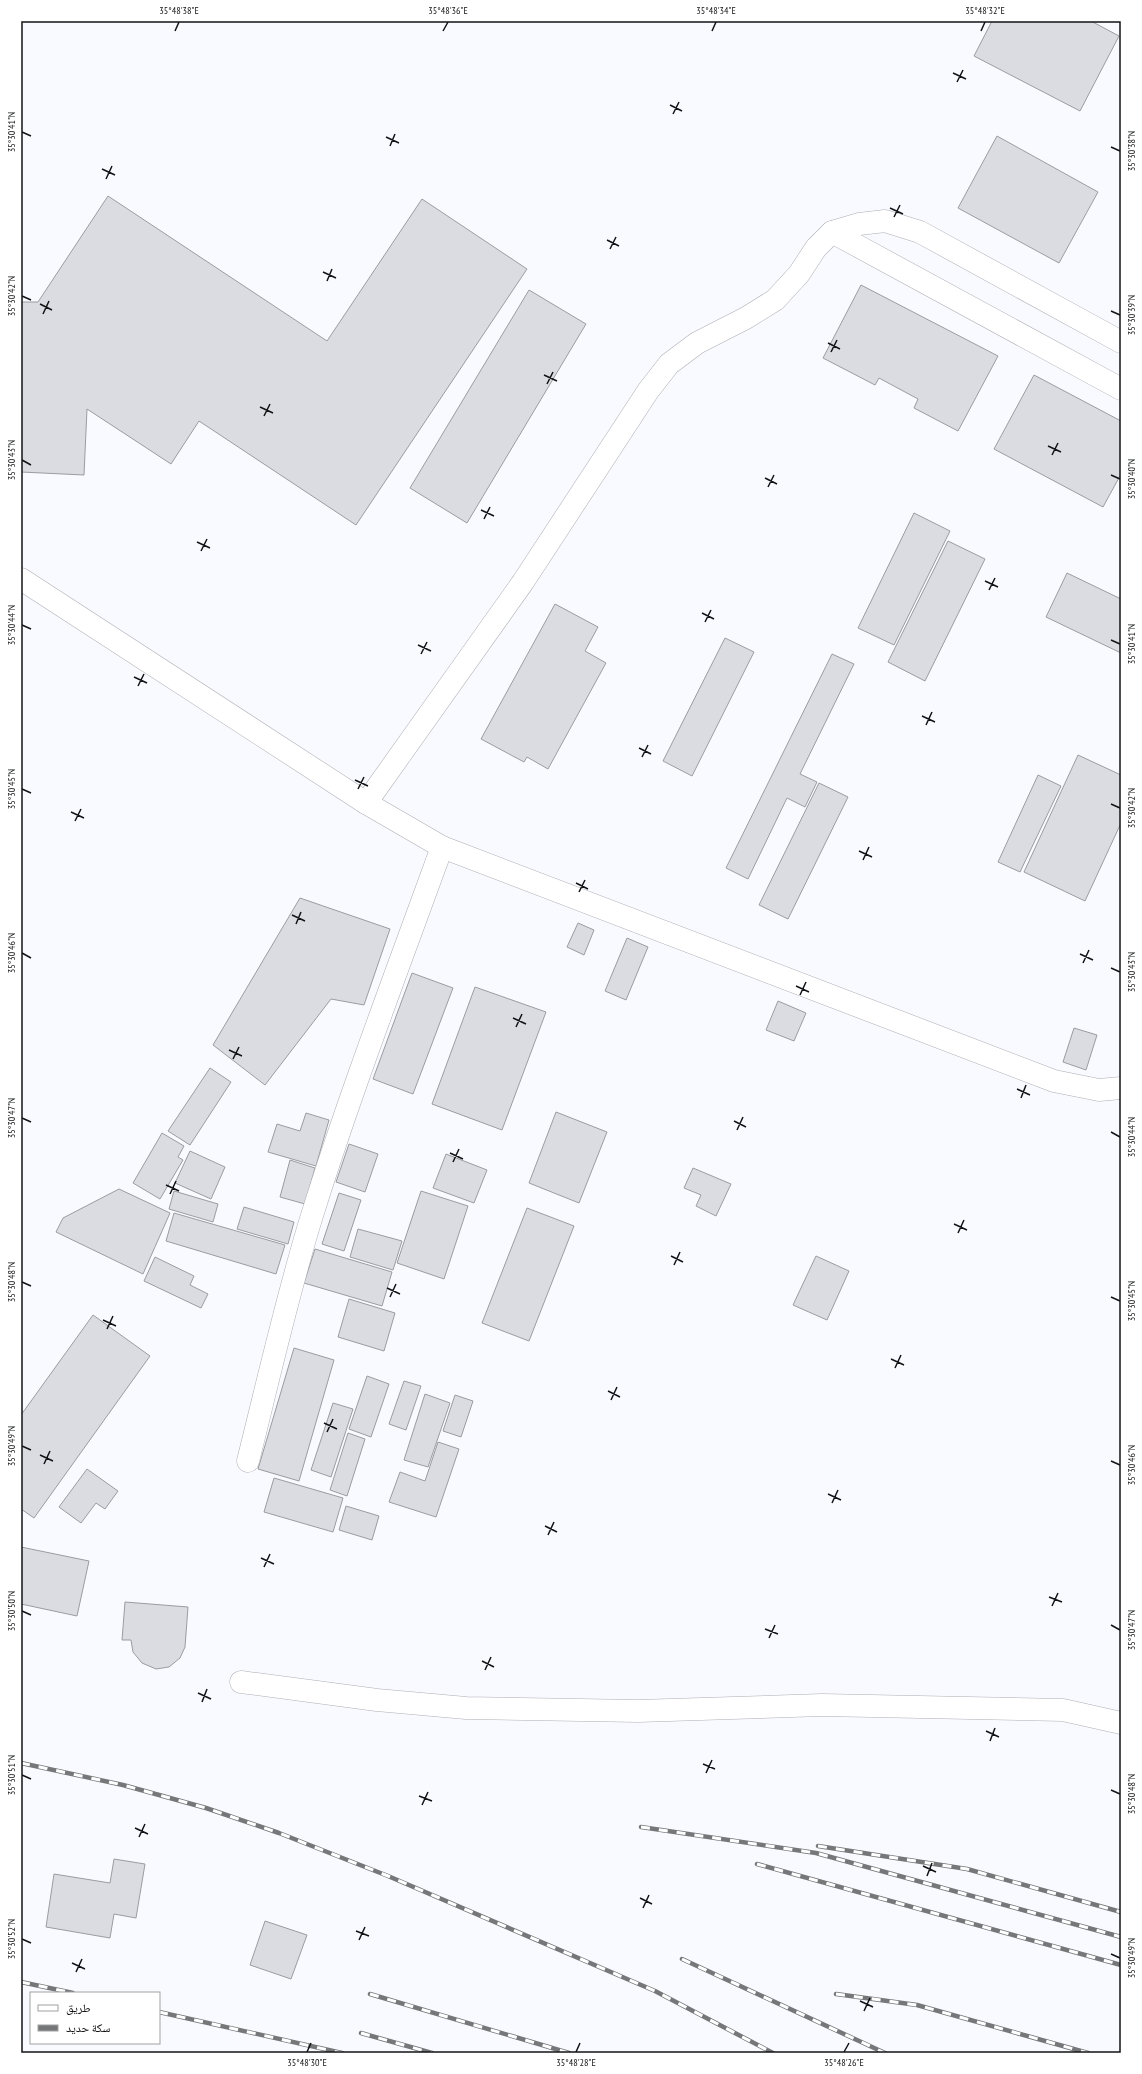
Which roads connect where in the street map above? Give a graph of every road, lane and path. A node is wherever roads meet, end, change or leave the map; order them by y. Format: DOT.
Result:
graph roads {
  1 [pos="832,232"];
  2 [pos="1121,342"];
  3 [pos="1121,389"];
  4 [pos="21,579"];
  5 [pos="366,803"];
  6 [pos="442,846"];
  7 [pos="1121,1088"];
  8 [pos="248,1461"];
  9 [pos="241,1682"];
  10 [pos="1121,1723"];
  1 -- 2 [label="street"];
  1 -- 3 [label="street"];
  1 -- 5 [label="street"];
  4 -- 5 [label="street"];
  5 -- 6 [label="street"];
  6 -- 7 [label="street"];
  6 -- 8 [label="street"];
  9 -- 10 [label="street"];
}
